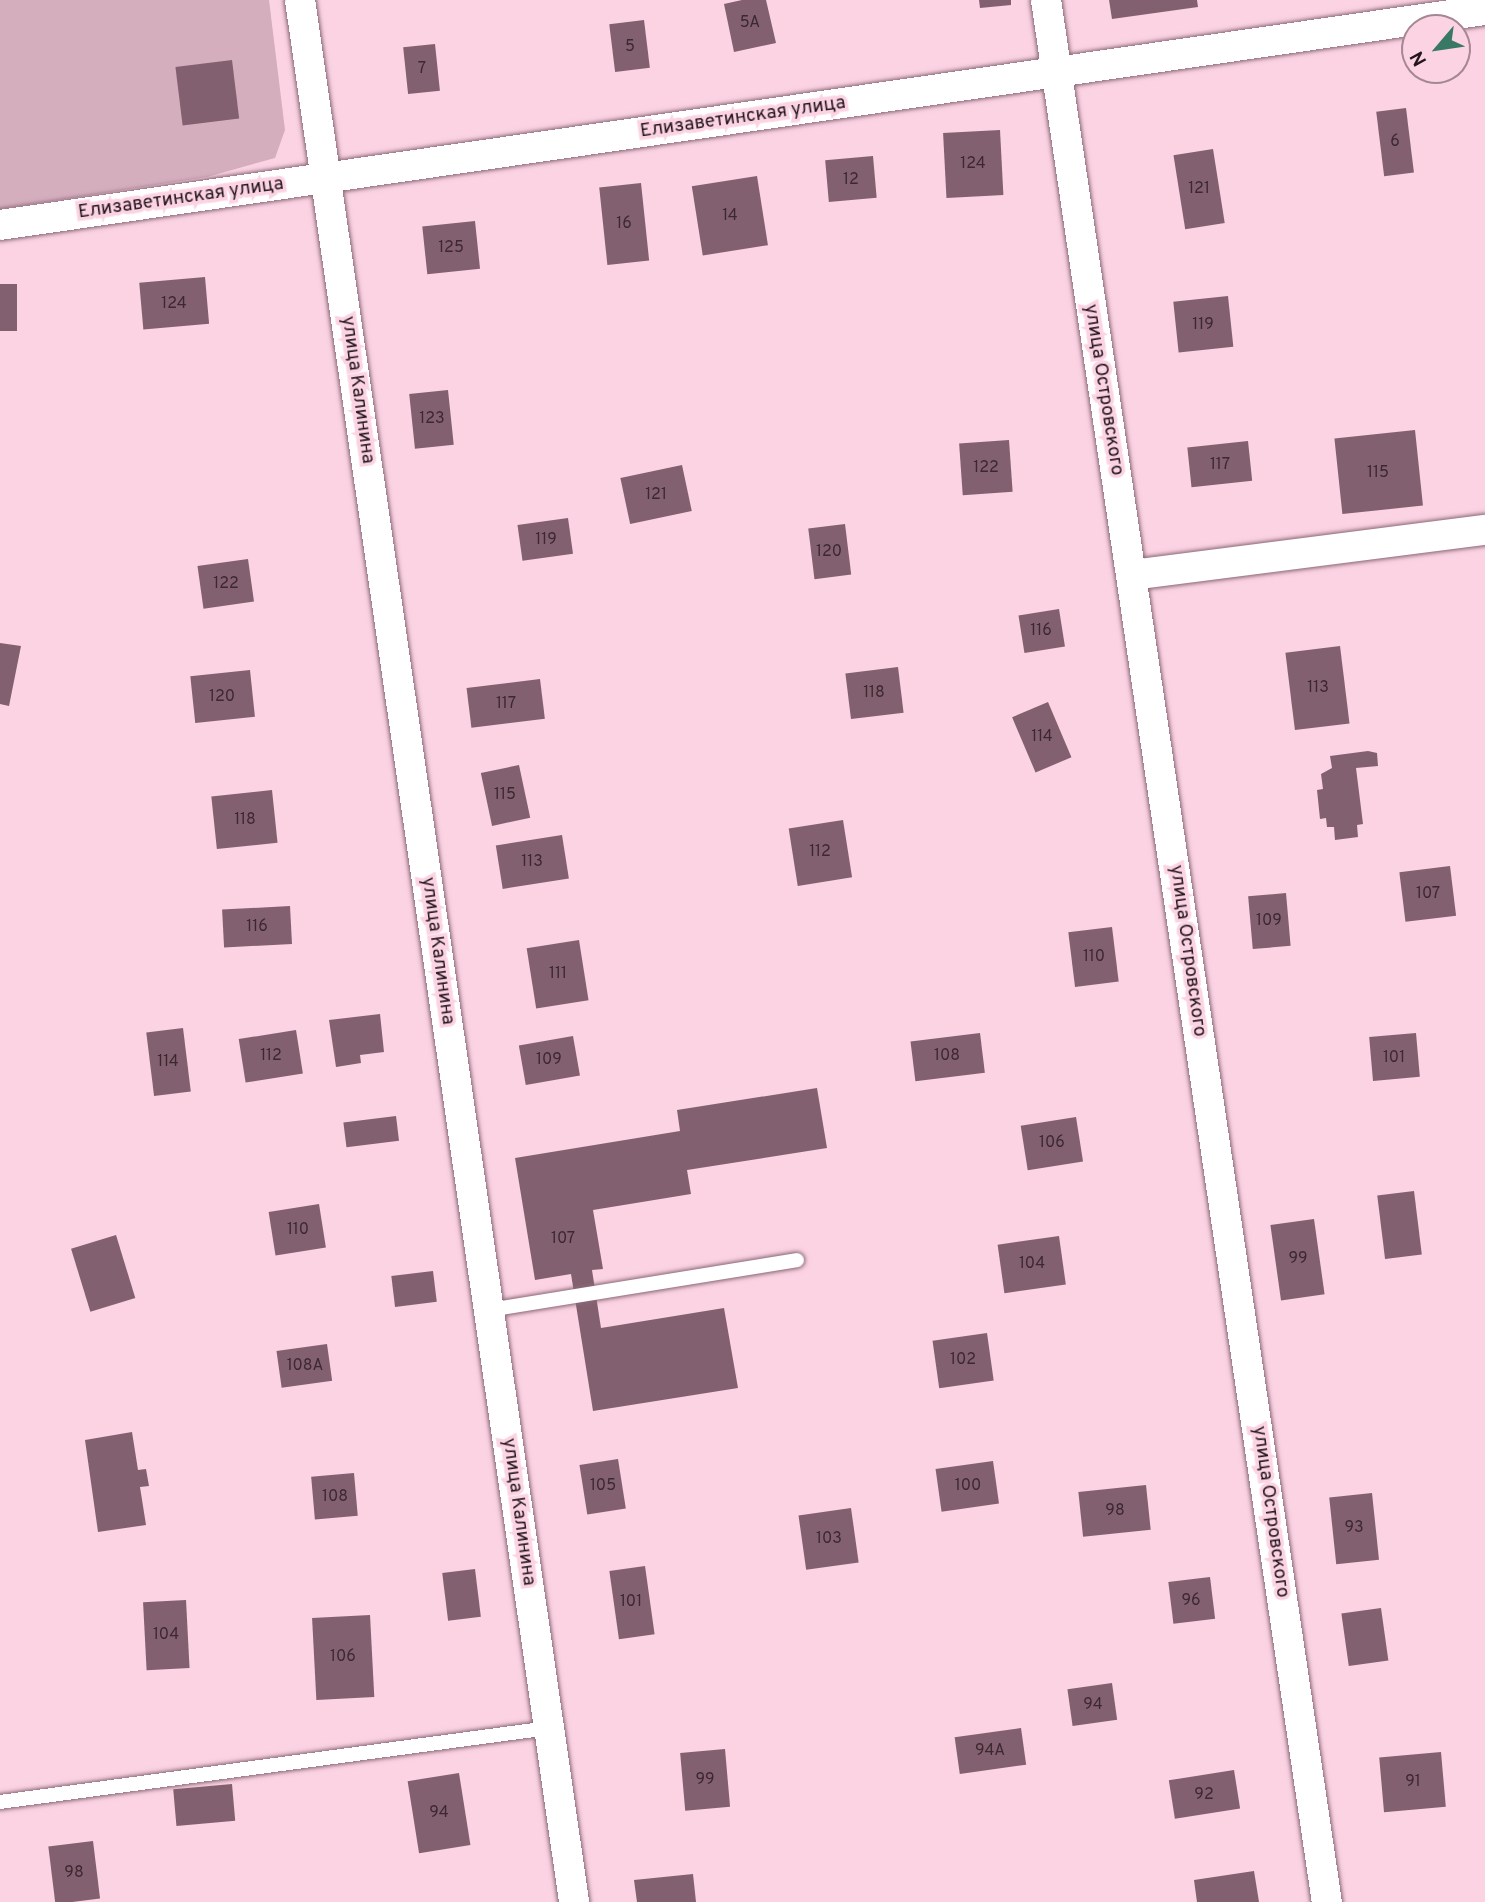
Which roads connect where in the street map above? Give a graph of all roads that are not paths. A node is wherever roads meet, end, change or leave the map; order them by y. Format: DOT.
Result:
graph roads {
  1 [pos="300,0"];
  2 [pos="1046,0"];
  3 [pos="1485,10"];
  4 [pos="1055,72"];
  5 [pos="326,179"];
  6 [pos="0,225"];
  7 [pos="1485,530"];
  8 [pos="1132,575"];
  9 [pos="797,1260"];
  10 [pos="489,1310"];
  11 [pos="549,1728"];
  12 [pos="0,1802"];
  13 [pos="574,1902"];
  14 [pos="1327,1902"];
  1 -- 5 [label="street, улица Калинина"];
  2 -- 4 [label="street, улица Островского"];
  3 -- 4 [label="street, Елизаветинская улица"];
  4 -- 5 [label="street, Елизаветинская улица"];
  4 -- 8 [label="street, улица Островского"];
  5 -- 6 [label="street, Елизаветинская улица"];
  5 -- 10 [label="street, улица Калинина"];
  7 -- 8 [label="street"];
  8 -- 14 [label="street, улица Островского"];
  9 -- 10 [label="lane"];
  10 -- 11 [label="street, улица Калинина"];
  11 -- 12 [label="lane"];
  11 -- 13 [label="street, улица Калинина"];
}
